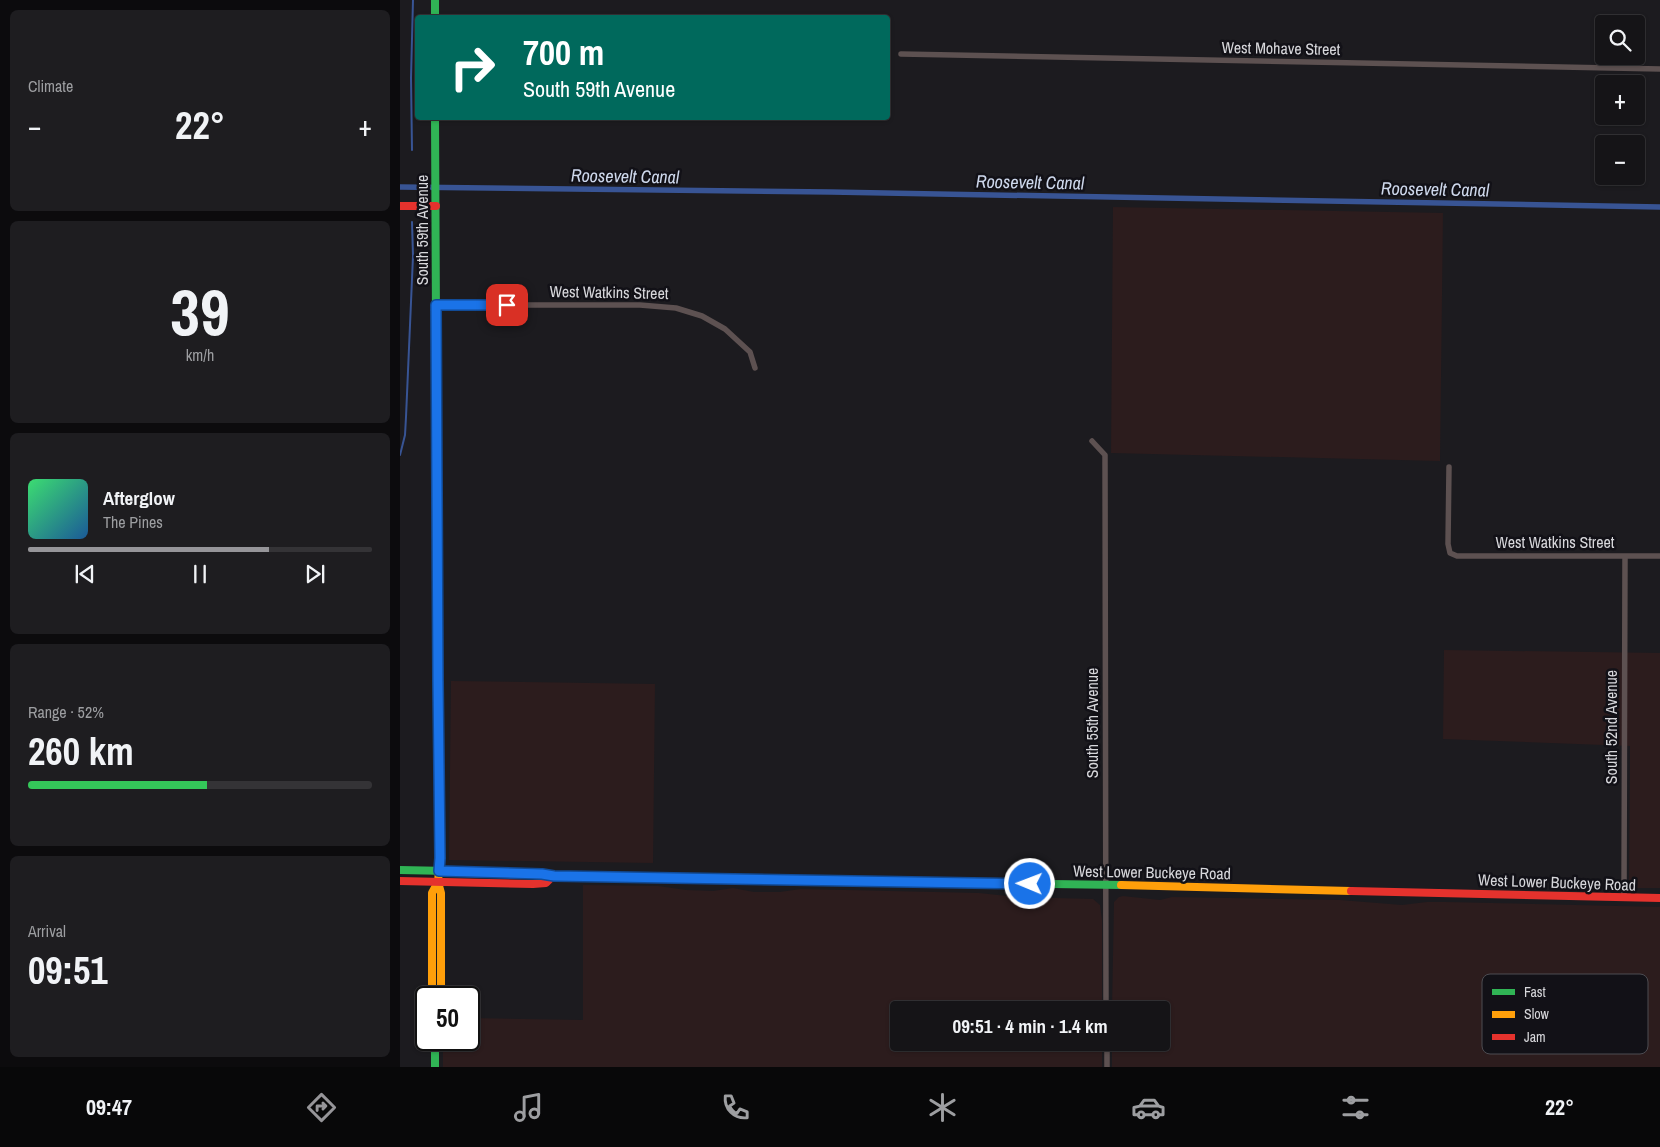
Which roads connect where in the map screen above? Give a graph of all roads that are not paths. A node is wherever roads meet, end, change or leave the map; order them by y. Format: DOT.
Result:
graph roads {
  1 [pos="435,0"];
  2 [pos="435,15"];
  3 [pos="901,54"];
  4 [pos="1660,69"];
  5 [pos="435,120"];
  6 [pos="400,206"];
  7 [pos="436,206"];
  8 [pos="436,305"];
  9 [pos="755,368"];
  10 [pos="1092,441"];
  11 [pos="1449,467"];
  12 [pos="1625,556"];
  13 [pos="1660,556"];
  14 [pos="400,870"];
  15 [pos="439,871"];
  16 [pos="554,876"];
  17 [pos="400,881"];
  18 [pos="438,882"];
  19 [pos="1106,886"];
  20 [pos="1624,898"];
  21 [pos="1660,898"];
  22 [pos="441,986"];
  23 [pos="1106,1001"];
  24 [pos="435,1051"];
  25 [pos="1107,1051"];
  26 [pos="435,1067"];
  27 [pos="1107,1067"];
  1 -- 2 [label="main road"];
  3 -- 4 [label="street, West Mohave Street"];
  5 -- 7 [label="main road, South 59th Avenue"];
  6 -- 7 [label="main road"];
  7 -- 8 [label="main road, South 59th Avenue"];
  8 -- 9 [label="street, West Watkins Street"];
  8 -- 15 [label="main road, South 59th Avenue"];
  10 -- 19 [label="street, South 55th Avenue"];
  11 -- 12 [label="street, West Watkins Street"];
  12 -- 13 [label="street, West Watkins Street"];
  12 -- 20 [label="street, South 52nd Avenue"];
  14 -- 15 [label="main road, West Lower Buckeye Road"];
  15 -- 16 [label="main road, West Lower Buckeye Road"];
  15 -- 18 [label="main road, South 59th Avenue"];
  16 -- 18 [label="main road, West Lower Buckeye Road"];
  16 -- 19 [label="main road, West Lower Buckeye Road"];
  17 -- 18 [label="main road, West Lower Buckeye Road"];
  18 -- 22 [label="main road, South 59th Avenue"];
  19 -- 20 [label="main road, West Lower Buckeye Road"];
  19 -- 23 [label="street, South 55th Avenue"];
  20 -- 21 [label="main road, West Lower Buckeye Road"];
  24 -- 26 [label="main road"];
  25 -- 27 [label="street"];
}
